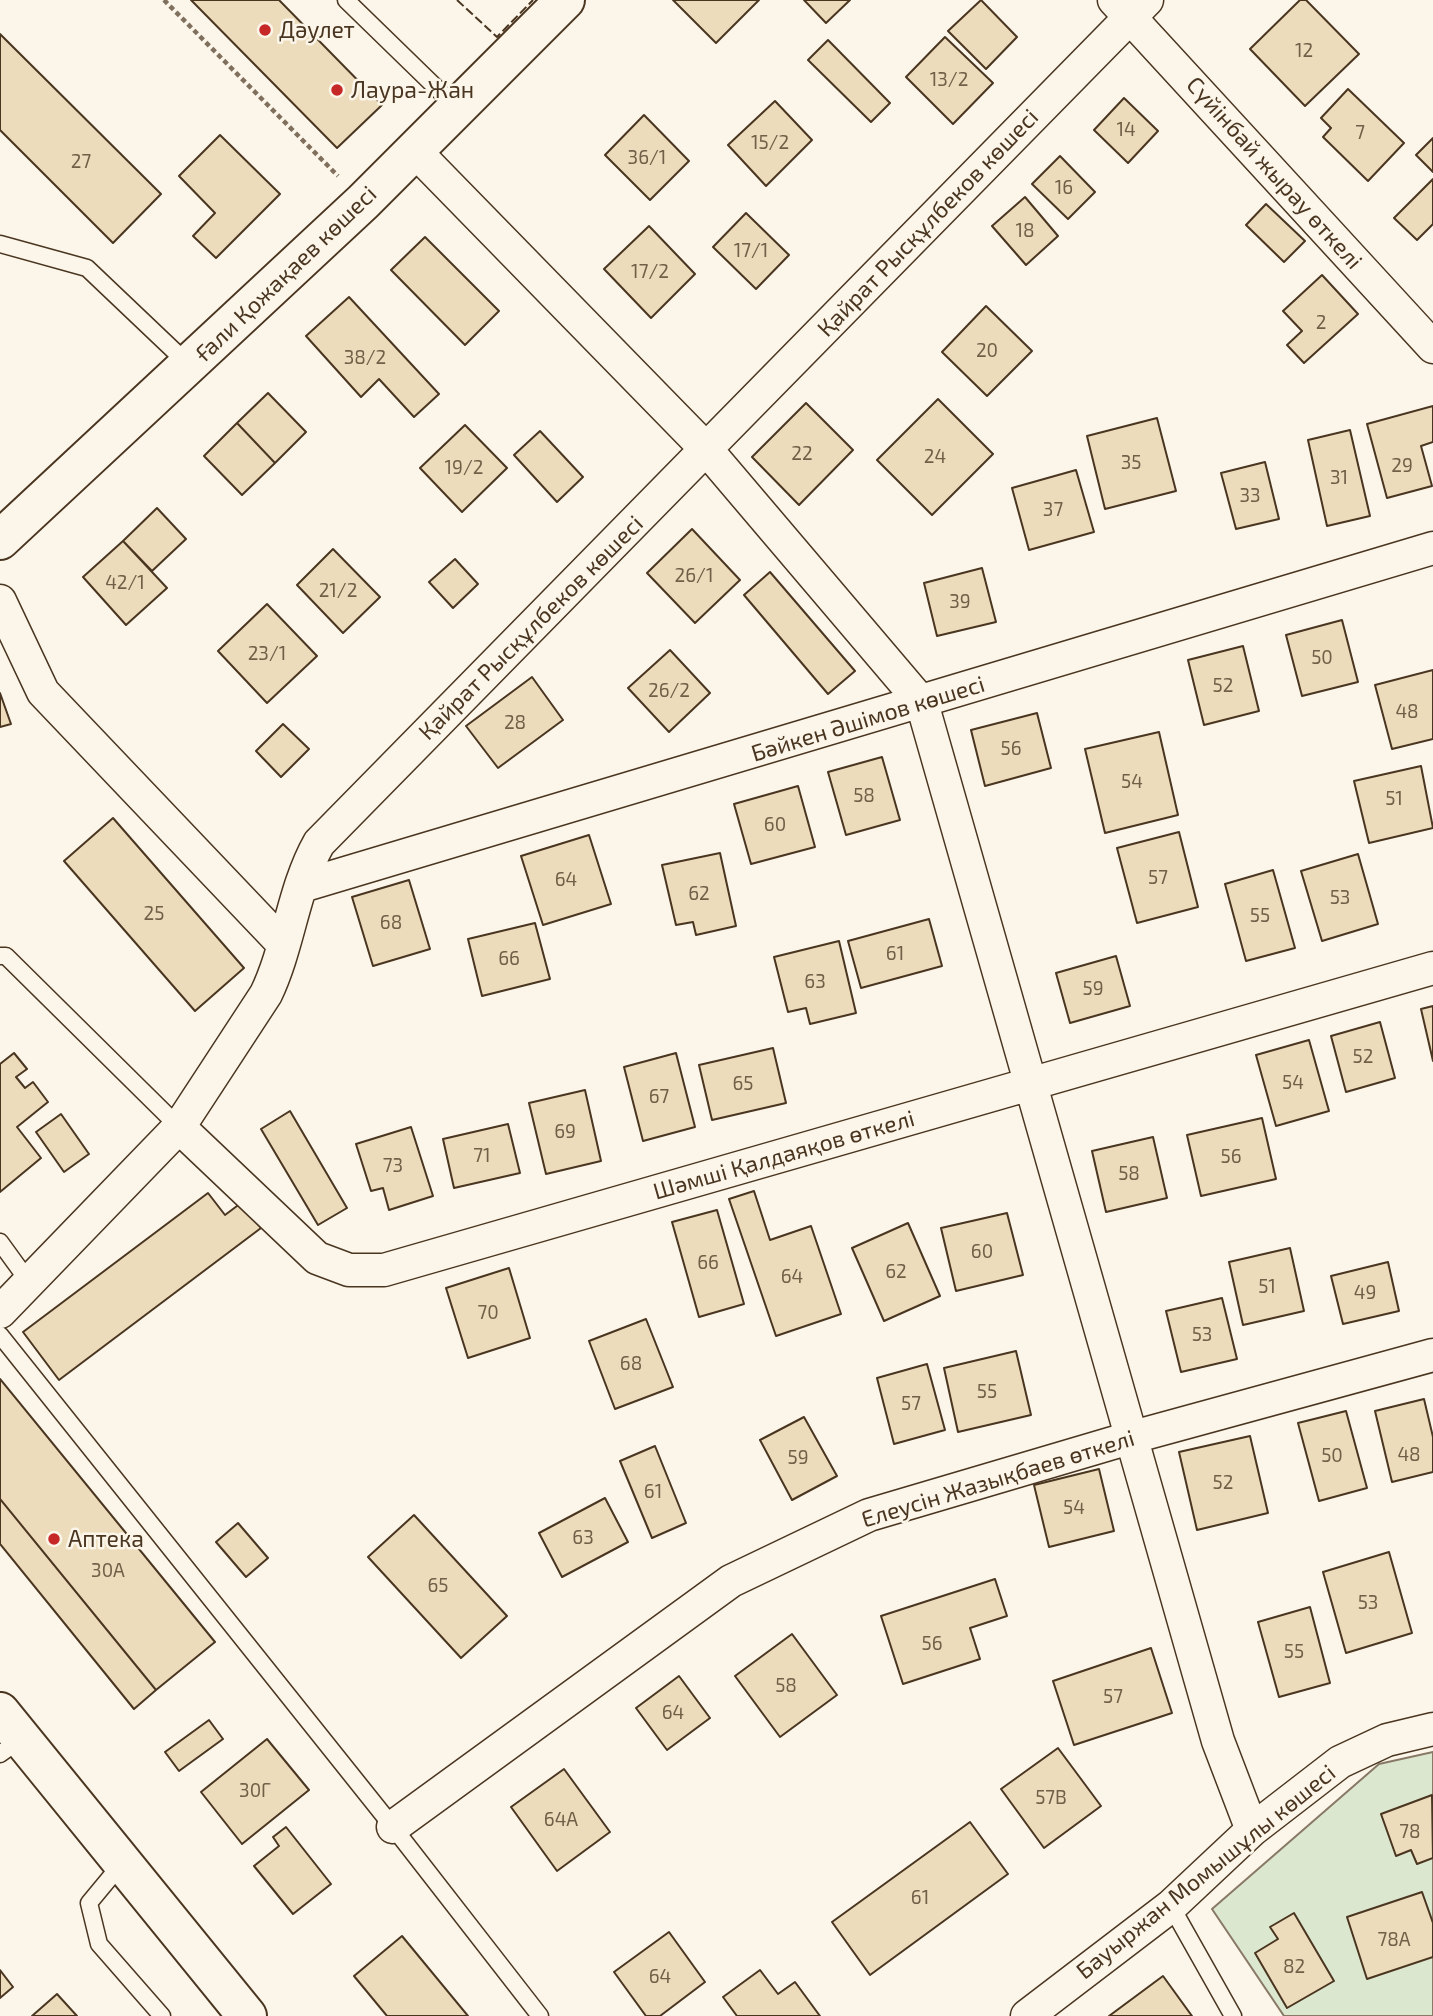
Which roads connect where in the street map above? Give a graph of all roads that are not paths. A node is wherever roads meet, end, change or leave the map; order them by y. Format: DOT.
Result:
graph roads {
  1 [pos="346,0"];
  2 [pos="565,0"];
  3 [pos="1130,5"];
  4 [pos="456,107"];
  5 [pos="414,149"];
  6 [pos="0,244"];
  7 [pos="1433,347"];
  8 [pos="190,366"];
  9 [pos="707,450"];
  10 [pos="0,540"];
  11 [pos="1433,548"];
  12 [pos="0,601"];
  13 [pos="922,703"];
  14 [pos="302,886"];
  15 [pos="283,944"];
  16 [pos="0,956"];
  17 [pos="1433,968"];
  18 [pos="1029,1084"];
  19 [pos="179,1127"];
  20 [pos="0,1242"];
  21 [pos="29,1282"];
  22 [pos="0,1312"];
  23 [pos="0,1335"];
  24 [pos="1433,1354"];
  25 [pos="1133,1437"];
  26 [pos="1433,1729"];
  27 [pos="7,1735"];
  28 [pos="393,1827"];
  29 [pos="1252,1830"];
  30 [pos="123,1862"];
  31 [pos="1171,1906"];
  32 [pos="162,2016"];
  33 [pos="247,2016"];
  34 [pos="540,2016"];
  35 [pos="1027,2016"];
  36 [pos="1233,2016"];
  1 -- 4 [label="lane"];
  2 -- 4 [label="street, Ғали Қожақаев көшесі"];
  3 -- 7 [label="street, Сүйінбай жырау өткелі"];
  3 -- 9 [label="street, Қайрат Рысқұлбеков көшесі"];
  4 -- 5 [label="street, Ғали Қожақаев көшесі"];
  5 -- 8 [label="street, Ғали Қожақаев көшесі"];
  5 -- 9 [label="street"];
  6 -- 8 [label="lane"];
  8 -- 10 [label="street, Ғали Қожақаев көшесі"];
  9 -- 13 [label="street"];
  9 -- 14 [label="street, Қайрат Рысқұлбеков көшесі"];
  11 -- 13 [label="street, Бәйкен Әшімов көшесі"];
  12 -- 15 [label="street"];
  13 -- 14 [label="street, Бәйкен Әшімов көшесі"];
  13 -- 18 [label="street"];
  14 -- 15 [label="street, Қайрат Рысқұлбеков көшесі"];
  15 -- 19 [label="street, Қайрат Рысқұлбеков көшесі"];
  16 -- 19 [label="lane"];
  17 -- 18 [label="street, Шәмші Қалдаяқов өткелі"];
  18 -- 19 [label="street, Шәмші Қалдаяқов өткелі"];
  18 -- 25 [label="street"];
  19 -- 21 [label="street, Қайрат Рысқұлбеков көшесі"];
  20 -- 21 [label="lane"];
  21 -- 22 [label="street, Қайрат Рысқұлбеков көшесі"];
  23 -- 28 [label="lane"];
  24 -- 25 [label="street, Елеусін Жазықбаев өткелі"];
  25 -- 28 [label="street, Елеусін Жазықбаев өткелі"];
  25 -- 29 [label="street"];
  26 -- 29 [label="street, Бауыржан Момышұлы көшесі"];
  27 -- 30 [label="street"];
  28 -- 34 [label="lane"];
  29 -- 31 [label="street, Бауыржан Момышұлы көшесі"];
  30 -- 32 [label="lane"];
  30 -- 33 [label="street"];
  31 -- 35 [label="street, Бауыржан Момышұлы көшесі"];
  31 -- 36 [label="lane"];
}
